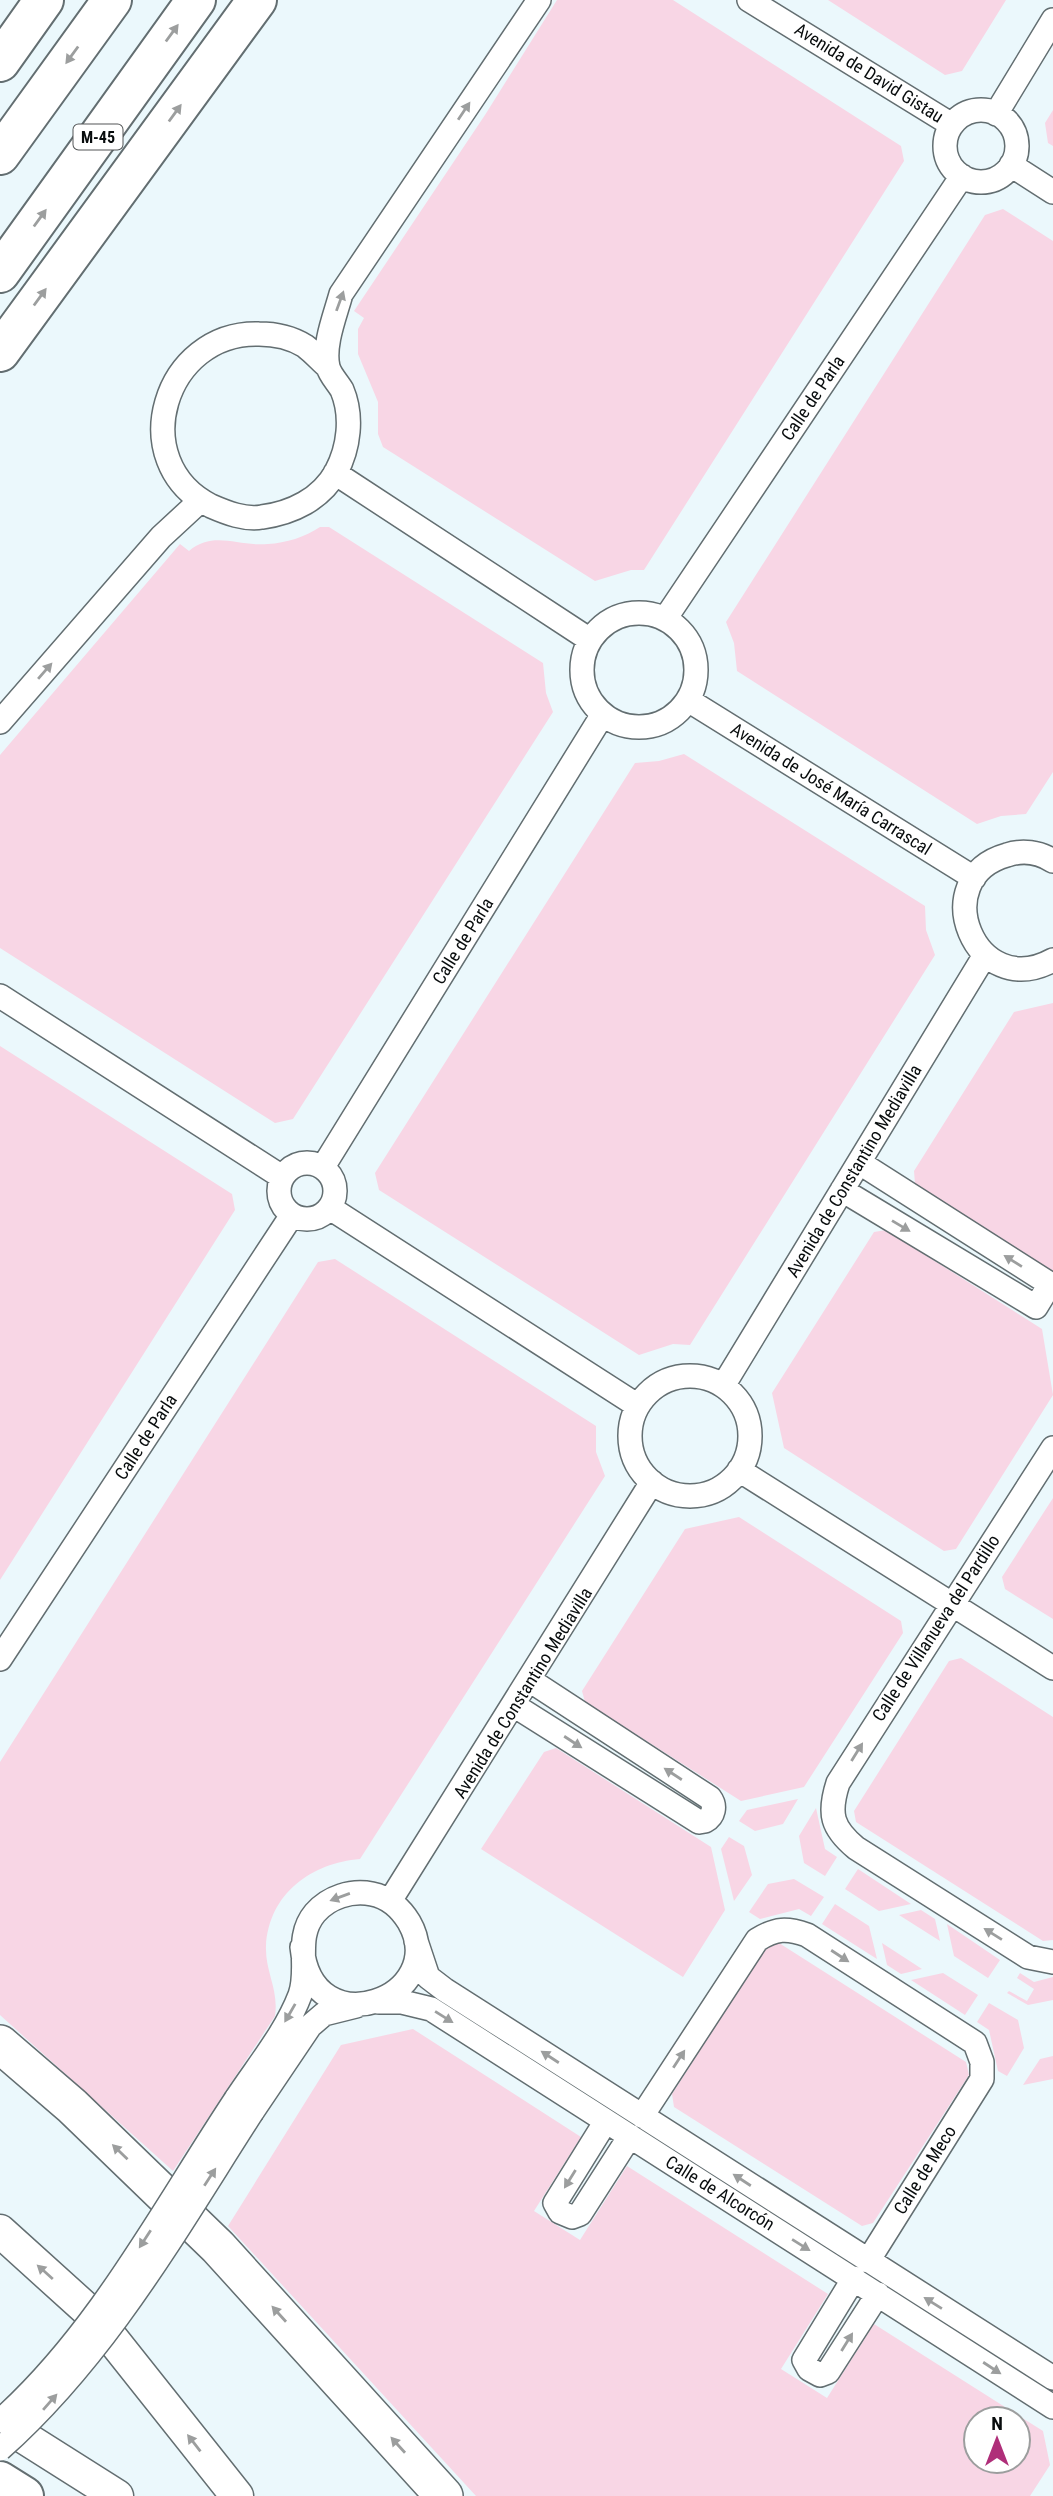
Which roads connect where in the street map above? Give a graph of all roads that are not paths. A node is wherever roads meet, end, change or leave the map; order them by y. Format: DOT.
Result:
graph roads {
  1 [pos="44,0"];
  2 [pos="112,0"];
  3 [pos="196,0"];
  4 [pos="257,0"];
  5 [pos="539,0"];
  6 [pos="749,0"];
  7 [pos="1053,20"];
  8 [pos="0,62"];
  9 [pos="996,114"];
  10 [pos="952,125"];
  11 [pos="0,155"];
  12 [pos="1011,165"];
  13 [pos="962,176"];
  14 [pos="1053,192"];
  15 [pos="0,273"];
  16 [pos="0,352"];
  17 [pos="328,367"];
  18 [pos="335,473"];
  19 [pos="201,500"];
  20 [pos="665,619"];
  21 [pos="590,640"];
  22 [pos="688,701"];
  23 [pos="603,714"];
  24 [pos="0,722"];
  25 [pos="1051,855"];
  26 [pos="974,878"];
  27 [pos="985,955"];
  28 [pos="1053,960"];
  29 [pos="0,996"];
  30 [pos="860,1163"];
  31 [pos="323,1167"];
  32 [pos="282,1177"];
  33 [pos="842,1191"];
  34 [pos="330,1208"];
  35 [pos="292,1215"];
  36 [pos="723,1386"];
  37 [pos="638,1406"];
  38 [pos="1053,1448"];
  39 [pos="739,1470"];
  40 [pos="652,1482"];
  41 [pos="951,1603"];
  42 [pos="0,1659"];
  43 [pos="1053,1668"];
  44 [pos="531,1681"];
  45 [pos="515,1706"];
  46 [pos="390,1901"];
  47 [pos="415,1941"];
  48 [pos="302,1947"];
  49 [pos="1053,1962"];
  50 [pos="369,2004"];
  51 [pos="0,2044"];
  52 [pos="244,2106"];
  53 [pos="606,2120"];
  54 [pos="636,2126"];
  55 [pos="0,2231"];
  56 [pos="861,2270"];
  57 [pos="878,2294"];
  58 [pos="1053,2378"];
  59 [pos="1053,2407"];
  60 [pos="0,2422"];
  61 [pos="0,2449"];
  62 [pos="0,2481"];
  63 [pos="24,2496"];
  64 [pos="117,2496"];
  65 [pos="237,2496"];
  66 [pos="444,2496"];
  1 -- 8 [label="highway"];
  2 -- 11 [label="highway, one-way"];
  15 -- 3 [label="highway, M-45, one-way"];
  16 -- 4 [label="highway, one-way"];
  17 -- 5 [label="street, one-way"];
  6 -- 10 [label="street, Avenida de David Gistau"];
  7 -- 9 [label="street"];
  9 -- 10 [label="street"];
  9 -- 12 [label="street"];
  10 -- 13 [label="street"];
  12 -- 13 [label="street"];
  12 -- 14 [label="street"];
  13 -- 20 [label="street, Calle de Parla"];
  17 -- 18 [label="street"];
  17 -- 19 [label="street"];
  18 -- 19 [label="street"];
  18 -- 21 [label="street"];
  24 -- 19 [label="street, one-way"];
  20 -- 21 [label="street"];
  20 -- 22 [label="street"];
  21 -- 23 [label="street"];
  22 -- 23 [label="street"];
  22 -- 26 [label="street, Avenida de José María Carrascal"];
  23 -- 31 [label="street, Calle de Parla"];
  25 -- 26 [label="street"];
  26 -- 27 [label="street"];
  27 -- 28 [label="street"];
  27 -- 30 [label="street, Avenida de Constantino Mediavilla"];
  29 -- 32 [label="street"];
  30 -- 33 [label="street, Avenida de Constantino Mediavilla"];
  33 -- 30 [label="street, one-way"];
  31 -- 32 [label="street"];
  31 -- 34 [label="street"];
  32 -- 35 [label="street"];
  33 -- 36 [label="street, Avenida de Constantino Mediavilla"];
  34 -- 35 [label="street"];
  34 -- 37 [label="street"];
  35 -- 42 [label="street, Calle de Parla"];
  36 -- 37 [label="street"];
  36 -- 39 [label="street"];
  37 -- 40 [label="street"];
  38 -- 41 [label="street, Calle de Villanueva del Pardillo"];
  39 -- 40 [label="street"];
  39 -- 41 [label="street"];
  40 -- 44 [label="street, Avenida de Constantino Mediavilla"];
  41 -- 43 [label="street"];
  49 -- 41 [label="street, Calle de Villanueva del Pardillo, one-way"];
  44 -- 45 [label="street, Avenida de Constantino Mediavilla"];
  45 -- 44 [label="street, one-way"];
  45 -- 46 [label="street, Avenida de Constantino Mediavilla"];
  46 -- 47 [label="street"];
  46 -- 48 [label="street, one-way"];
  47 -- 50 [label="street"];
  54 -- 47 [label="street, Calle de Alcorcón, one-way"];
  48 -- 50 [label="street"];
  48 -- 52 [label="street, one-way"];
  50 -- 52 [label="street"];
  50 -- 53 [label="street, Calle de Alcorcón, one-way"];
  66 -- 51 [label="main road, one-way"];
  52 -- 60 [label="street, one-way, bridge"];
  61 -- 52 [label="street, one-way, bridge"];
  53 -- 54 [label="street, Calle de Alcorcón"];
  53 -- 54 [label="street, one-way"];
  54 -- 56 [label="street, Calle de Alcorcón"];
  54 -- 56 [label="street, Calle de Meco, one-way"];
  65 -- 55 [label="main road, one-way"];
  56 -- 57 [label="street, Calle de Alcorcón"];
  56 -- 57 [label="street, Calle de Meco, one-way"];
  58 -- 56 [label="street, Calle de Alcorcón, one-way"];
  57 -- 59 [label="street, Calle de Alcorcón, one-way"];
  60 -- 64 [label="main road"];
  62 -- 63 [label="highway"];
}
